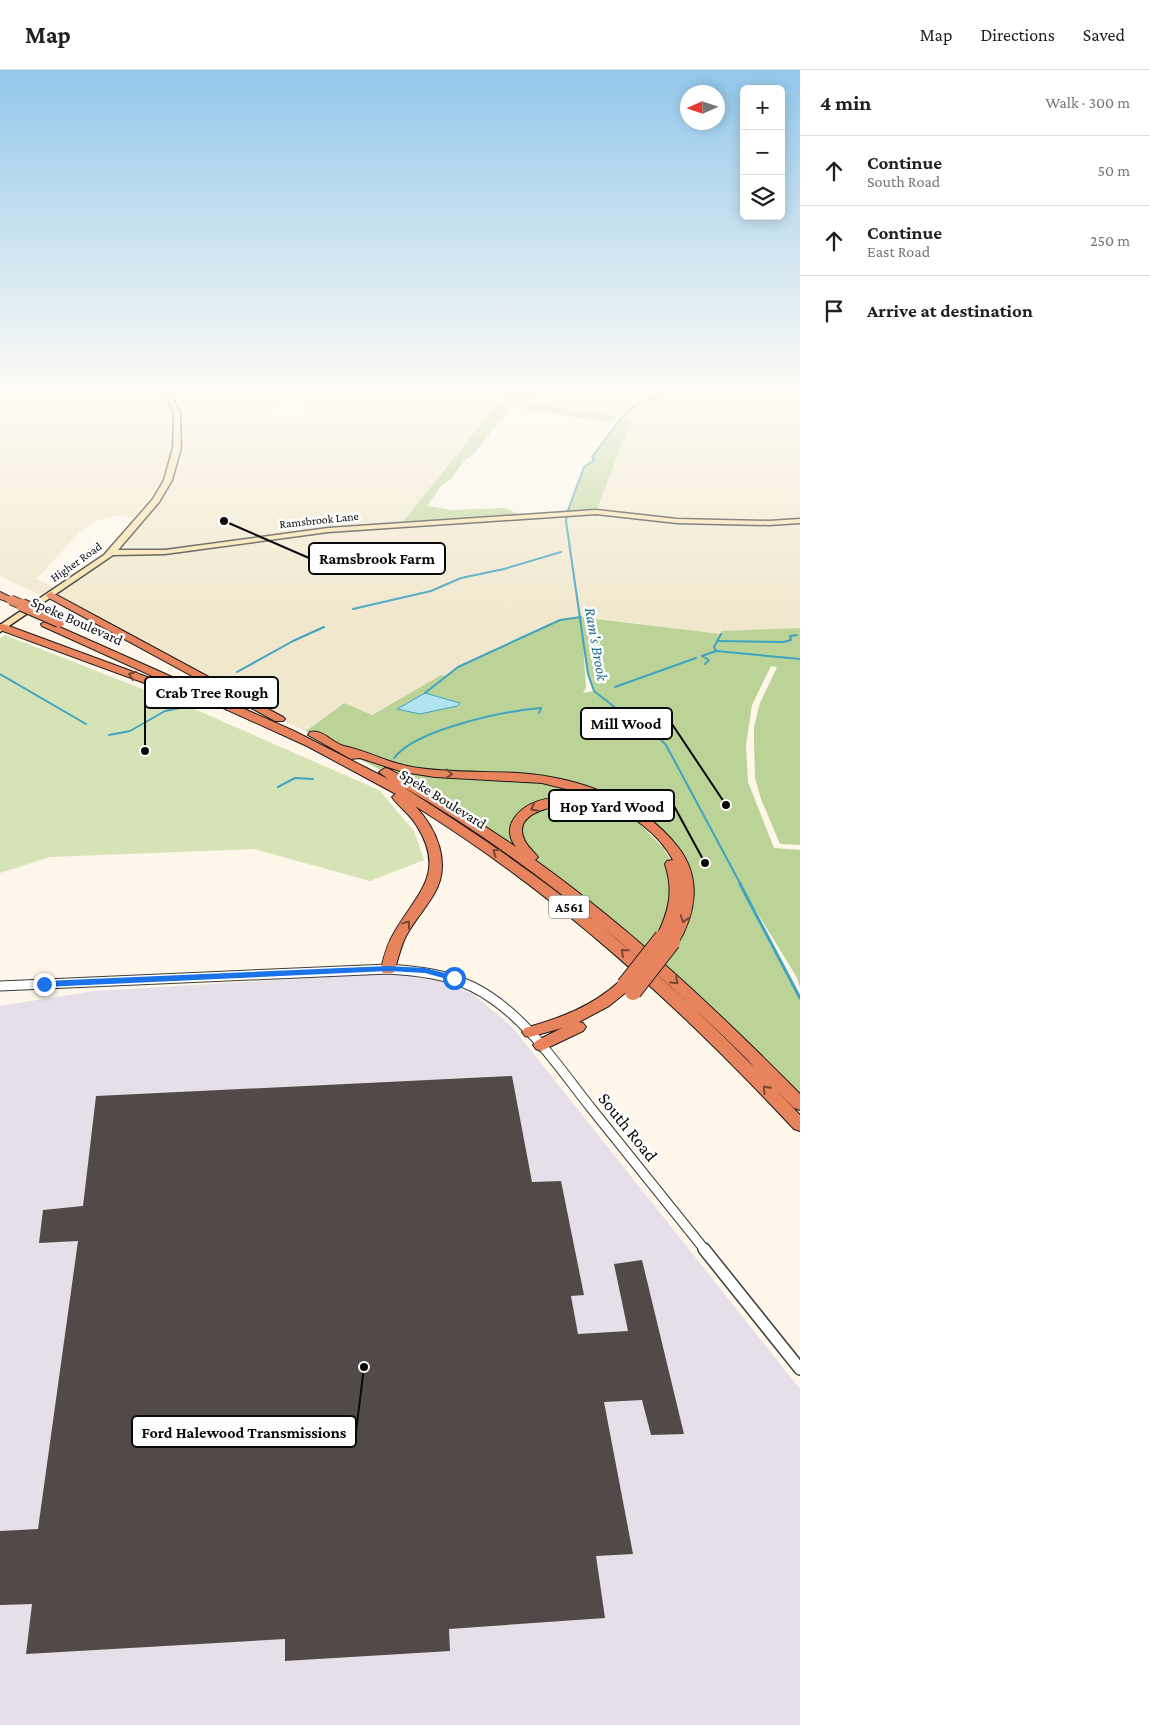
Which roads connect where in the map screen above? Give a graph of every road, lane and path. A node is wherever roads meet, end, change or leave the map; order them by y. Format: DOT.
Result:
graph roads {
  1 [pos="172,468"];
  2 [pos="800,521"];
  3 [pos="112,552"];
  4 [pos="51,595"];
  5 [pos="3,601"];
  6 [pos="1,628"];
  7 [pos="278,719"];
  8 [pos="260,720"];
  9 [pos="300,739"];
  10 [pos="334,745"];
  11 [pos="668,939"];
  12 [pos="644,952"];
  13 [pos="388,968"];
  14 [pos="0,986"];
  15 [pos="629,989"];
  16 [pos="530,1032"];
  17 [pos="541,1044"];
  18 [pos="800,1104"];
  19 [pos="800,1125"];
  20 [pos="800,1369"];
  1 -- 3 [label="street, Higher Road"];
  2 -- 3 [label="street, Ramsbrook Lane"];
  3 -- 4 [label="street, Higher Road"];
  4 -- 6 [label="street, Higher Road"];
  4 -- 7 [label="highway"];
  5 -- 7 [label="highway, Speke Boulevard / A561, bridge"];
  5 -- 8 [label="highway, Speke Boulevard / A561"];
  8 -- 6 [label="highway, one-way"];
  7 -- 10 [label="highway, Speke Boulevard / A561"];
  8 -- 9 [label="highway, Speke Boulevard / A561"];
  13 -- 9 [label="highway, one-way"];
  19 -- 9 [label="highway, Speke Boulevard / A561, one-way"];
  10 -- 11 [label="highway, one-way"];
  10 -- 12 [label="highway, Speke Boulevard / A561"];
  11 -- 12 [label="highway, one-way"];
  11 -- 15 [label="highway, bridge"];
  12 -- 18 [label="highway, Speke Boulevard / A561, one-way"];
  13 -- 14 [label="street, South Road"];
  13 -- 16 [label="street, South Road"];
  15 -- 16 [label="highway"];
  15 -- 17 [label="highway"];
  16 -- 17 [label="street, South Road"];
  17 -- 20 [label="street, South Road"];
}
